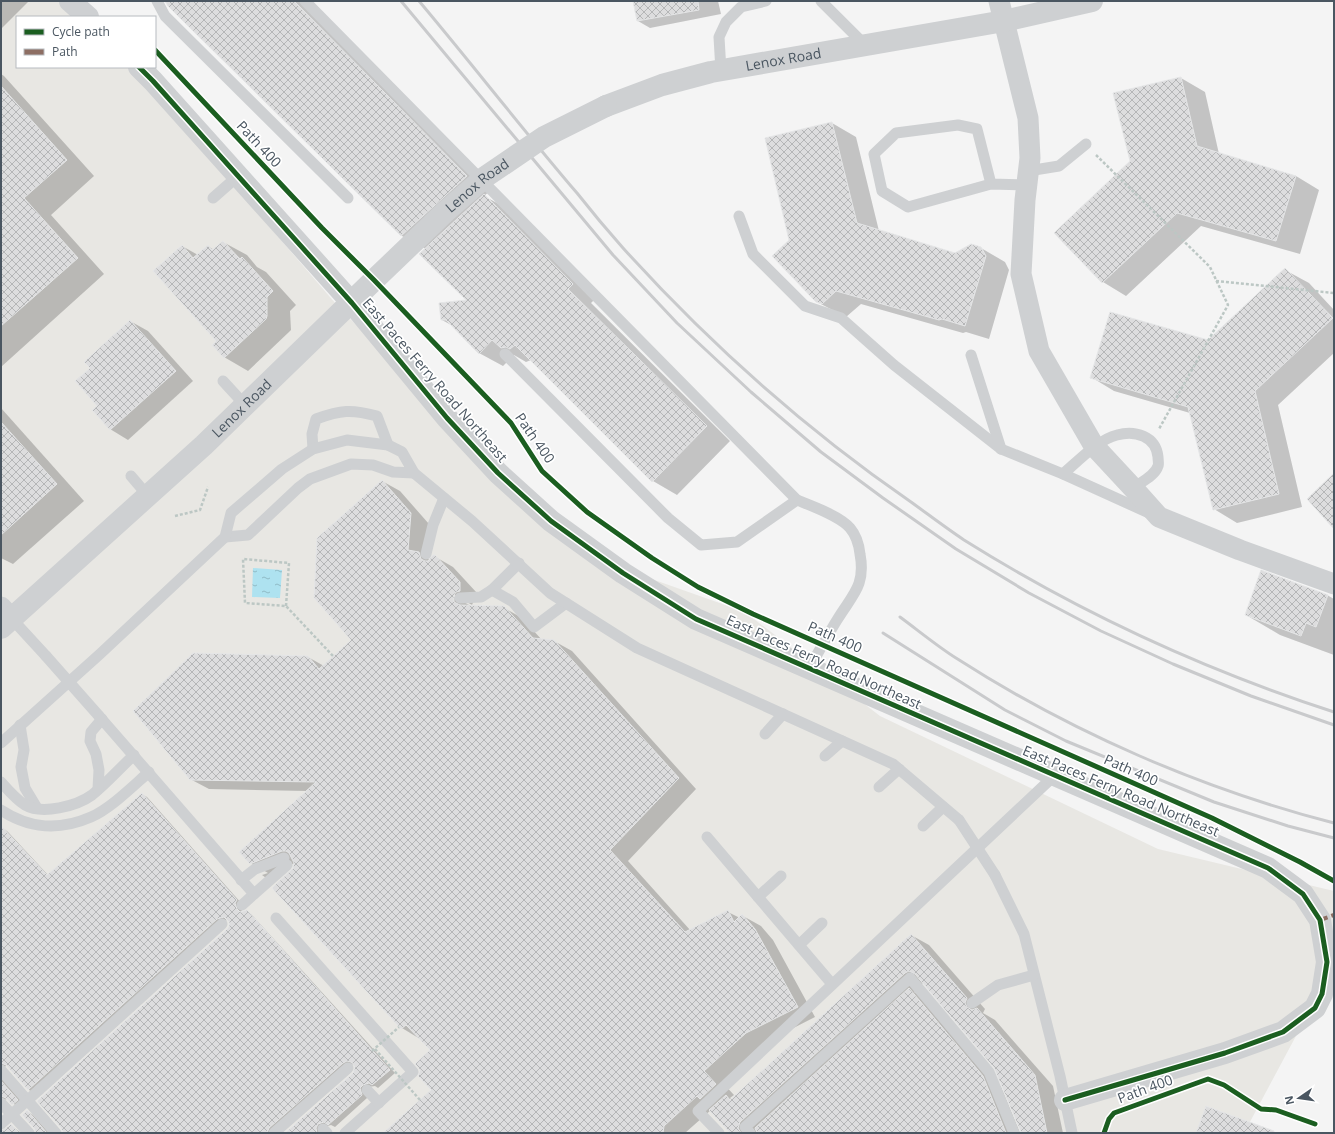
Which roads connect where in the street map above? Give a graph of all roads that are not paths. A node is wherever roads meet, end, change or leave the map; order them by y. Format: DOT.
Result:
graph roads {
  1 [pos="157,1"];
  2 [pos="305,1"];
  3 [pos="766,1"];
  4 [pos="820,1"];
  5 [pos="1092,1"];
  6 [pos="1002,11"];
  7 [pos="865,45"];
  8 [pos="140,68"];
  9 [pos="721,71"];
  10 [pos="1086,144"];
  11 [pos="238,176"];
  12 [pos="1027,178"];
  13 [pos="991,184"];
  14 [pos="213,198"];
  15 [pos="348,198"];
  16 [pos="739,216"];
  17 [pos="352,302"];
  18 [pos="504,354"];
  19 [pos="972,355"];
  20 [pos="223,381"];
  21 [pos="245,405"];
  22 [pos="388,445"];
  23 [pos="1094,446"];
  24 [pos="313,449"];
  25 [pos="1001,449"];
  26 [pos="414,473"];
  27 [pos="1063,474"];
  28 [pos="131,476"];
  29 [pos="1133,488"];
  30 [pos="148,496"];
  31 [pos="444,498"];
  32 [pos="796,500"];
  33 [pos="1159,517"];
  34 [pos="225,536"];
  35 [pos="426,554"];
  36 [pos="518,563"];
  37 [pos="1334,584"];
  38 [pos="492,590"];
  39 [pos="460,598"];
  40 [pos="566,602"];
  41 [pos="5,618"];
  42 [pos="809,668"];
  43 [pos="783,714"];
  44 [pos="100,718"];
  45 [pos="20,725"];
  46 [pos="765,734"];
  47 [pos="842,741"];
  48 [pos="1,743"];
  49 [pos="134,755"];
  50 [pos="825,756"];
  51 [pos="899,769"];
  52 [pos="148,772"];
  53 [pos="1054,776"];
  54 [pos="1,782"];
  55 [pos="879,787"];
  56 [pos="98,789"];
  57 [pos="944,807"];
  58 [pos="36,808"];
  59 [pos="1,810"];
  60 [pos="923,826"];
  61 [pos="707,837"];
  62 [pos="781,876"];
  63 [pos="242,880"];
  64 [pos="254,894"];
  65 [pos="758,897"];
  66 [pos="242,905"];
  67 [pos="276,918"];
  68 [pos="822,923"];
  69 [pos="222,924"];
  70 [pos="799,945"];
  71 [pos="1034,975"];
  72 [pos="832,984"];
  73 [pos="972,1002"];
  74 [pos="348,1068"];
  75 [pos="1,1070"];
  76 [pos="367,1090"];
  77 [pos="1065,1100"];
  78 [pos="1,1102"];
  79 [pos="379,1103"];
  80 [pos="1,1124"];
  81 [pos="28,1133"];
  82 [pos="56,1133"];
  83 [pos="274,1133"];
  84 [pos="345,1133"];
  85 [pos="719,1133"];
  86 [pos="750,1133"];
  87 [pos="1014,1133"];
  88 [pos="1072,1133"];
  1 -- 15 [label="lane"];
  2 -- 32 [label="lane"];
  3 -- 9 [label="lane"];
  4 -- 7 [label="lane"];
  5 -- 6 [label="street, Lenox Road"];
  6 -- 7 [label="street, Lenox Road"];
  6 -- 12 [label="street"];
  7 -- 9 [label="street, Lenox Road"];
  8 -- 11 [label="street, East Paces Ferry Road Northeast"];
  9 -- 17 [label="street, Lenox Road, bridge"];
  10 -- 12 [label="lane"];
  11 -- 14 [label="lane"];
  11 -- 17 [label="street, East Paces Ferry Road Northeast"];
  12 -- 13 [label="lane"];
  12 -- 23 [label="street"];
  13 -- 13 [label="lane"];
  16 -- 25 [label="lane"];
  17 -- 21 [label="street, Lenox Road"];
  17 -- 42 [label="street, East Paces Ferry Road Northeast"];
  18 -- 32 [label="lane"];
  19 -- 25 [label="lane"];
  20 -- 21 [label="lane"];
  21 -- 30 [label="street, Lenox Road"];
  22 -- 24 [label="lane"];
  22 -- 24 [label="lane"];
  22 -- 26 [label="lane"];
  23 -- 27 [label="lane"];
  23 -- 29 [label="street"];
  23 -- 29 [label="lane"];
  24 -- 34 [label="lane"];
  25 -- 27 [label="lane"];
  26 -- 31 [label="lane"];
  26 -- 34 [label="lane"];
  27 -- 33 [label="lane"];
  28 -- 30 [label="lane"];
  29 -- 33 [label="street"];
  30 -- 41 [label="street, Lenox Road"];
  31 -- 35 [label="lane"];
  31 -- 36 [label="lane"];
  32 -- 42 [label="lane"];
  33 -- 37 [label="street"];
  34 -- 45 [label="lane"];
  36 -- 38 [label="lane"];
  36 -- 40 [label="lane"];
  38 -- 39 [label="lane"];
  38 -- 40 [label="lane"];
  40 -- 43 [label="lane"];
  41 -- 44 [label="lane, bridge"];
  42 -- 53 [label="street, East Paces Ferry Road Northeast"];
  43 -- 46 [label="lane"];
  43 -- 47 [label="lane"];
  44 -- 49 [label="lane"];
  44 -- 56 [label="lane"];
  45 -- 48 [label="lane"];
  45 -- 58 [label="lane"];
  47 -- 50 [label="lane"];
  47 -- 51 [label="lane"];
  49 -- 52 [label="lane"];
  49 -- 56 [label="lane"];
  51 -- 55 [label="lane"];
  51 -- 57 [label="lane"];
  52 -- 59 [label="lane"];
  52 -- 63 [label="lane"];
  53 -- 72 [label="lane"];
  53 -- 77 [label="street, East Paces Ferry Road Northeast"];
  54 -- 58 [label="lane"];
  56 -- 58 [label="lane"];
  57 -- 60 [label="lane"];
  57 -- 71 [label="lane, bridge"];
  61 -- 65 [label="lane"];
  62 -- 65 [label="lane"];
  63 -- 64 [label="lane"];
  63 -- 64 [label="lane"];
  64 -- 66 [label="lane"];
  65 -- 70 [label="lane"];
  67 -- 79 [label="lane"];
  68 -- 70 [label="lane"];
  69 -- 80 [label="lane, bridge"];
  70 -- 72 [label="lane"];
  71 -- 73 [label="lane"];
  71 -- 77 [label="lane"];
  72 -- 85 [label="lane"];
  74 -- 83 [label="lane"];
  75 -- 82 [label="lane"];
  76 -- 79 [label="lane"];
  77 -- 88 [label="lane"];
  78 -- 81 [label="lane"];
  79 -- 84 [label="lane"];
  86 -- 87 [label="lane"];
}
